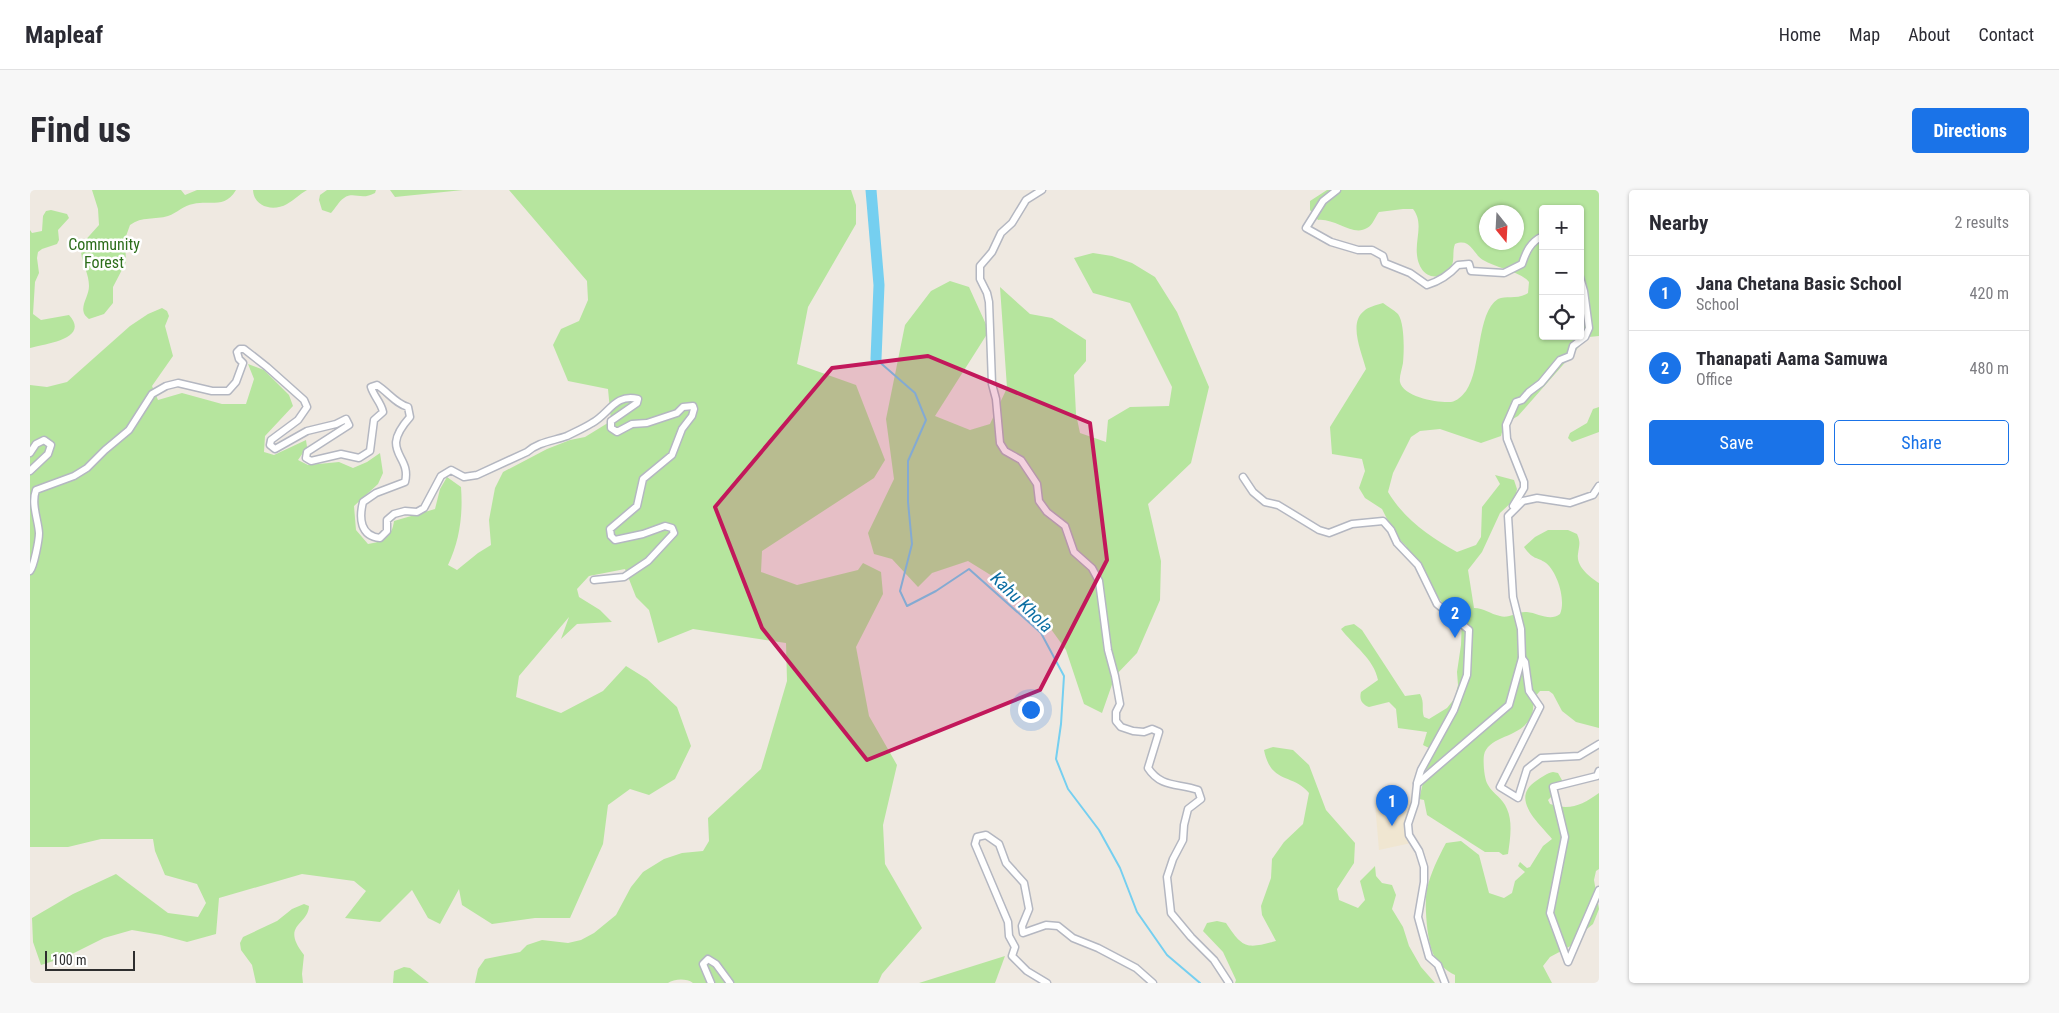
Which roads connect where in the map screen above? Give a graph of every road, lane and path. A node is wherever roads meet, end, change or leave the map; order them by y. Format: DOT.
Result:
graph roads {
  1 [pos="1042,190"];
  2 [pos="1336,190"];
  3 [pos="1539,238"];
  4 [pos="1584,291"];
  5 [pos="30,452"];
  6 [pos="30,472"];
  7 [pos="1243,477"];
  8 [pos="1599,486"];
  9 [pos="1508,524"];
  10 [pos="30,571"];
  11 [pos="594,580"];
  12 [pos="1522,658"];
  13 [pos="1599,744"];
  14 [pos="1599,771"];
  15 [pos="1417,784"];
  16 [pos="1599,890"];
  17 [pos="1230,982"];
  18 [pos="711,983"];
  19 [pos="730,983"];
  20 [pos="1048,983"];
  21 [pos="1152,983"];
  22 [pos="1445,983"];
  1 -- 17 [label="street"];
  2 -- 3 [label="street"];
  4 -- 9 [label="street"];
  5 -- 6 [label="street"];
  7 -- 15 [label="street"];
  8 -- 9 [label="street"];
  9 -- 12 [label="street"];
  10 -- 11 [label="street"];
  12 -- 13 [label="street"];
  12 -- 15 [label="street"];
  14 -- 16 [label="street"];
  15 -- 22 [label="street"];
  18 -- 19 [label="street"];
  20 -- 21 [label="street"];
}
